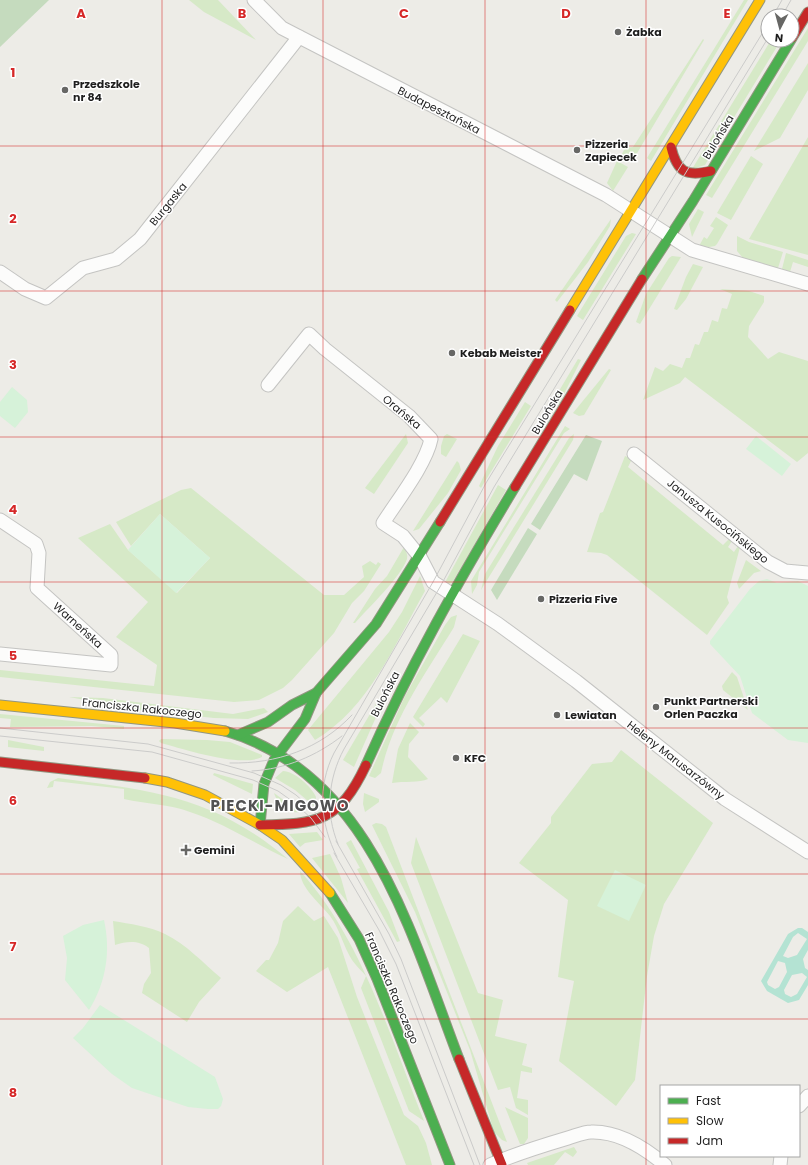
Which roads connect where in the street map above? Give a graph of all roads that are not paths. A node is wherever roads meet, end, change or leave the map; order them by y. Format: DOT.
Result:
graph roads {
  1 [pos="254,0"];
  2 [pos="760,0"];
  3 [pos="808,12"];
  4 [pos="800,25"];
  5 [pos="299,37"];
  6 [pos="786,48"];
  7 [pos="671,147"];
  8 [pos="711,171"];
  9 [pos="632,211"];
  10 [pos="668,237"];
  11 [pos="0,272"];
  12 [pos="808,284"];
  13 [pos="268,386"];
  14 [pos="634,454"];
  15 [pos="0,520"];
  16 [pos="420,557"];
  17 [pos="808,573"];
  18 [pos="451,593"];
  19 [pos="0,654"];
  20 [pos="316,693"];
  21 [pos="0,705"];
  22 [pos="238,736"];
  23 [pos="278,754"];
  24 [pos="0,762"];
  25 [pos="340,806"];
  26 [pos="260,825"];
  27 [pos="808,852"];
  28 [pos="808,1096"];
  29 [pos="800,1105"];
  30 [pos="497,1164"];
  31 [pos="450,1165"];
  32 [pos="665,1165"];
  1 -- 5 [label="street, Budapesztańska"];
  2 -- 7 [label="main road"];
  3 -- 4 [label="main road, Bulońska"];
  5 -- 9 [label="street, Budapesztańska"];
  5 -- 11 [label="street, Burgaska"];
  6 -- 8 [label="main road, Bulońska"];
  7 -- 8 [label="main road"];
  7 -- 9 [label="main road"];
  8 -- 10 [label="main road, Bulońska"];
  9 -- 10 [label="street, Budapesztańska"];
  9 -- 16 [label="main road"];
  10 -- 12 [label="street, Budapesztańska"];
  10 -- 18 [label="main road, Bulońska"];
  13 -- 16 [label="street, Orańska"];
  14 -- 17 [label="street, Janusza Kusocińskiego"];
  15 -- 19 [label="street, Warneńska"];
  16 -- 18 [label="street, Heleny Marusarzówny"];
  16 -- 20 [label="main road"];
  18 -- 25 [label="main road, Bulońska"];
  18 -- 27 [label="street, Heleny Marusarzówny"];
  20 -- 22 [label="main road"];
  20 -- 23 [label="main road"];
  21 -- 22 [label="main road, Franciszka Rakoczego"];
  22 -- 23 [label="main road, Franciszka Rakoczego"];
  23 -- 25 [label="main road, Franciszka Rakoczego"];
  23 -- 26 [label="main road"];
  24 -- 26 [label="main road, Franciszka Rakoczego"];
  25 -- 26 [label="main road"];
  25 -- 30 [label="main road, Franciszka Rakoczego"];
  26 -- 31 [label="main road, Franciszka Rakoczego"];
  28 -- 29 [label="street"];
  30 -- 32 [label="street"];
}
